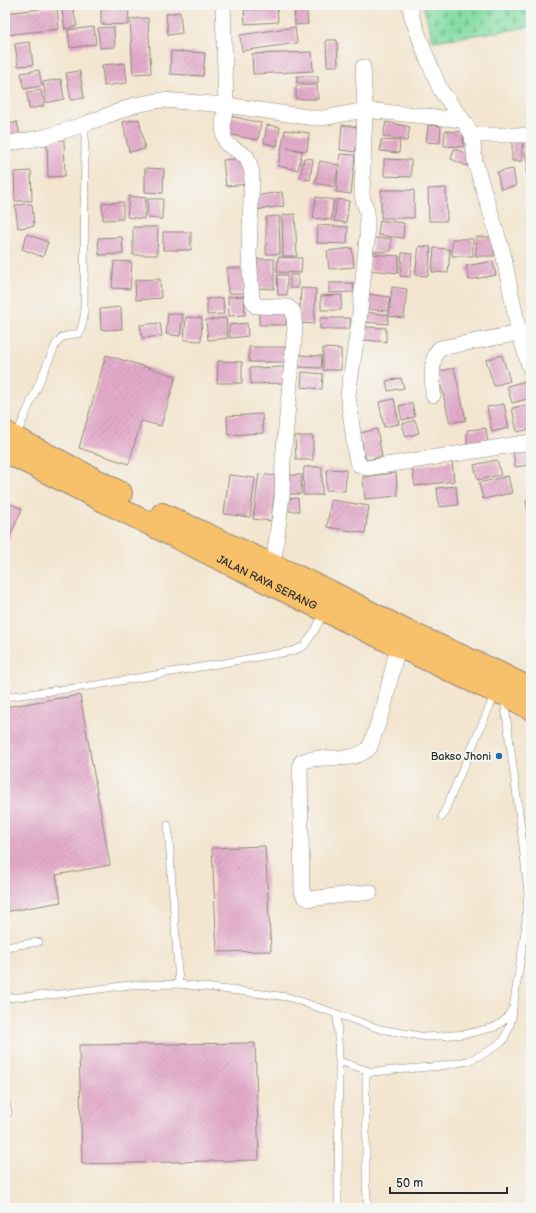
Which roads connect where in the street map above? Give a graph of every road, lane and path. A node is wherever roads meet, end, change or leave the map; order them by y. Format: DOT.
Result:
graph roads {
  1 [pos="223,5"];
  2 [pos="410,5"];
  3 [pos="363,67"];
  4 [pos="226,105"];
  5 [pos="365,110"];
  6 [pos="463,120"];
  7 [pos="85,124"];
  8 [pos="472,135"];
  9 [pos="531,135"];
  10 [pos="5,144"];
  11 [pos="519,333"];
  12 [pos="531,371"];
  13 [pos="433,395"];
  14 [pos="8,441"];
  15 [pos="531,442"];
  16 [pos="273,566"];
  17 [pos="329,602"];
  18 [pos="401,638"];
  19 [pos="501,686"];
  20 [pos="531,689"];
  21 [pos="5,696"];
  22 [pos="531,709"];
  23 [pos="442,817"];
  24 [pos="168,825"];
  25 [pos="370,892"];
  26 [pos="39,942"];
  27 [pos="5,947"];
  28 [pos="179,984"];
  29 [pos="5,998"];
  30 [pos="513,1008"];
  31 [pos="337,1015"];
  32 [pos="339,1061"];
  33 [pos="372,1072"];
  34 [pos="5,1096"];
  35 [pos="8,1113"];
  36 [pos="338,1208"];
  37 [pos="368,1208"];
  1 -- 4 [label="street"];
  2 -- 6 [label="street"];
  3 -- 5 [label="street"];
  4 -- 5 [label="street"];
  4 -- 7 [label="street"];
  4 -- 16 [label="street"];
  5 -- 6 [label="street"];
  5 -- 15 [label="street"];
  6 -- 8 [label="street"];
  7 -- 10 [label="street"];
  7 -- 14 [label="lane"];
  8 -- 9 [label="street"];
  8 -- 11 [label="street"];
  11 -- 12 [label="street"];
  11 -- 13 [label="street"];
  14 -- 16 [label="highway, JALAN RAYA SERANG"];
  14 -- 17 [label="highway, JALAN RAYA SERANG"];
  16 -- 17 [label="highway, JALAN RAYA SERANG"];
  17 -- 18 [label="highway, JALAN RAYA SERANG"];
  17 -- 21 [label="lane"];
  18 -- 19 [label="highway, JALAN RAYA SERANG"];
  18 -- 25 [label="street"];
  19 -- 20 [label="highway, JALAN RAYA SERANG"];
  19 -- 22 [label="highway, JALAN RAYA SERANG"];
  19 -- 23 [label="lane"];
  19 -- 30 [label="lane"];
  24 -- 28 [label="lane"];
  26 -- 27 [label="lane"];
  28 -- 29 [label="lane"];
  28 -- 31 [label="lane"];
  30 -- 31 [label="lane"];
  30 -- 33 [label="lane"];
  31 -- 32 [label="lane"];
  32 -- 33 [label="lane"];
  32 -- 36 [label="lane"];
  33 -- 37 [label="lane"];
  34 -- 35 [label="lane"];
}
